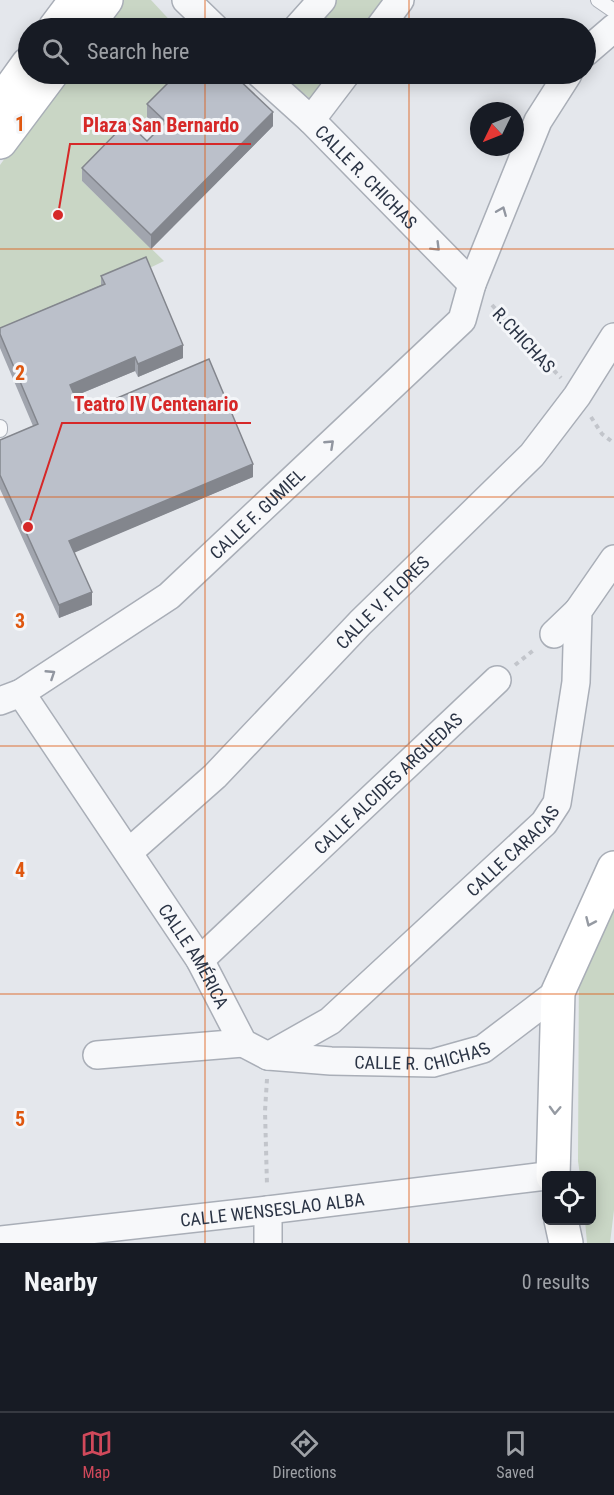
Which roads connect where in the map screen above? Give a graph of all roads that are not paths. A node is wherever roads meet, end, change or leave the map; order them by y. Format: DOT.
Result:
graph roads {
  1 [pos="76,0"];
  2 [pos="106,0"];
  3 [pos="186,0"];
  4 [pos="322,0"];
  5 [pos="400,0"];
  6 [pos="598,0"];
  7 [pos="614,11"];
  8 [pos="62,18"];
  9 [pos="92,18"];
  10 [pos="205,18"];
  11 [pos="306,18"];
  12 [pos="386,18"];
  13 [pos="614,28"];
  14 [pos="596,43"];
  15 [pos="18,78"];
  16 [pos="44,84"];
  17 [pos="271,84"];
  18 [pos="338,84"];
  19 [pos="562,84"];
  20 [pos="0,103"];
  21 [pos="311,120"];
  22 [pos="0,142"];
  23 [pos="472,284"];
  24 [pos="614,337"];
  25 [pos="614,559"];
  26 [pos="578,611"];
  27 [pos="554,634"];
  28 [pos="497,680"];
  29 [pos="10,697"];
  30 [pos="129,852"];
  31 [pos="614,868"];
  32 [pos="200,960"];
  33 [pos="558,992"];
  34 [pos="243,1043"];
  35 [pos="97,1055"];
  36 [pos="268,1056"];
  37 [pos="550,1171"];
  38 [pos="542,1176"];
  39 [pos="268,1210"];
  40 [pos="562,1225"];
  41 [pos="0,1240"];
  42 [pos="268,1243"];
  43 [pos="566,1243"];
  1 -- 8 [label="main road"];
  2 -- 9 [label="main road"];
  3 -- 10 [label="street"];
  4 -- 11 [label="street"];
  5 -- 12 [label="street"];
  6 -- 7 [label="lane"];
  13 -- 14 [label="street"];
  15 -- 20 [label="main road"];
  16 -- 22 [label="main road"];
  17 -- 21 [label="street, CALLE R. CHICHAS"];
  18 -- 21 [label="street"];
  23 -- 19 [label="street, CALLE F. GUMIEL, one-way"];
  21 -- 23 [label="street, CALLE R. CHICHAS, one-way"];
  29 -- 23 [label="street, CALLE F. GUMIEL, one-way"];
  24 -- 30 [label="street, CALLE V. FLORES"];
  25 -- 26 [label="street"];
  26 -- 27 [label="street"];
  26 -- 36 [label="street, CALLE CARACAS"];
  28 -- 32 [label="street, CALLE ALCIDES ARGUEDAS"];
  29 -- 30 [label="street, CALLE AMÉRICA"];
  30 -- 32 [label="street, CALLE AMÉRICA"];
  31 -- 33 [label="main road, one-way"];
  32 -- 34 [label="street, CALLE AMÉRICA"];
  33 -- 36 [label="street, CALLE R. CHICHAS"];
  33 -- 37 [label="main road, one-way"];
  34 -- 35 [label="street"];
  34 -- 36 [label="street"];
  38 -- 39 [label="street, CALLE WENSESLAO ALBA"];
  39 -- 41 [label="street, CALLE WENSESLAO ALBA"];
  39 -- 42 [label="street"];
  40 -- 43 [label="main road"];
}
